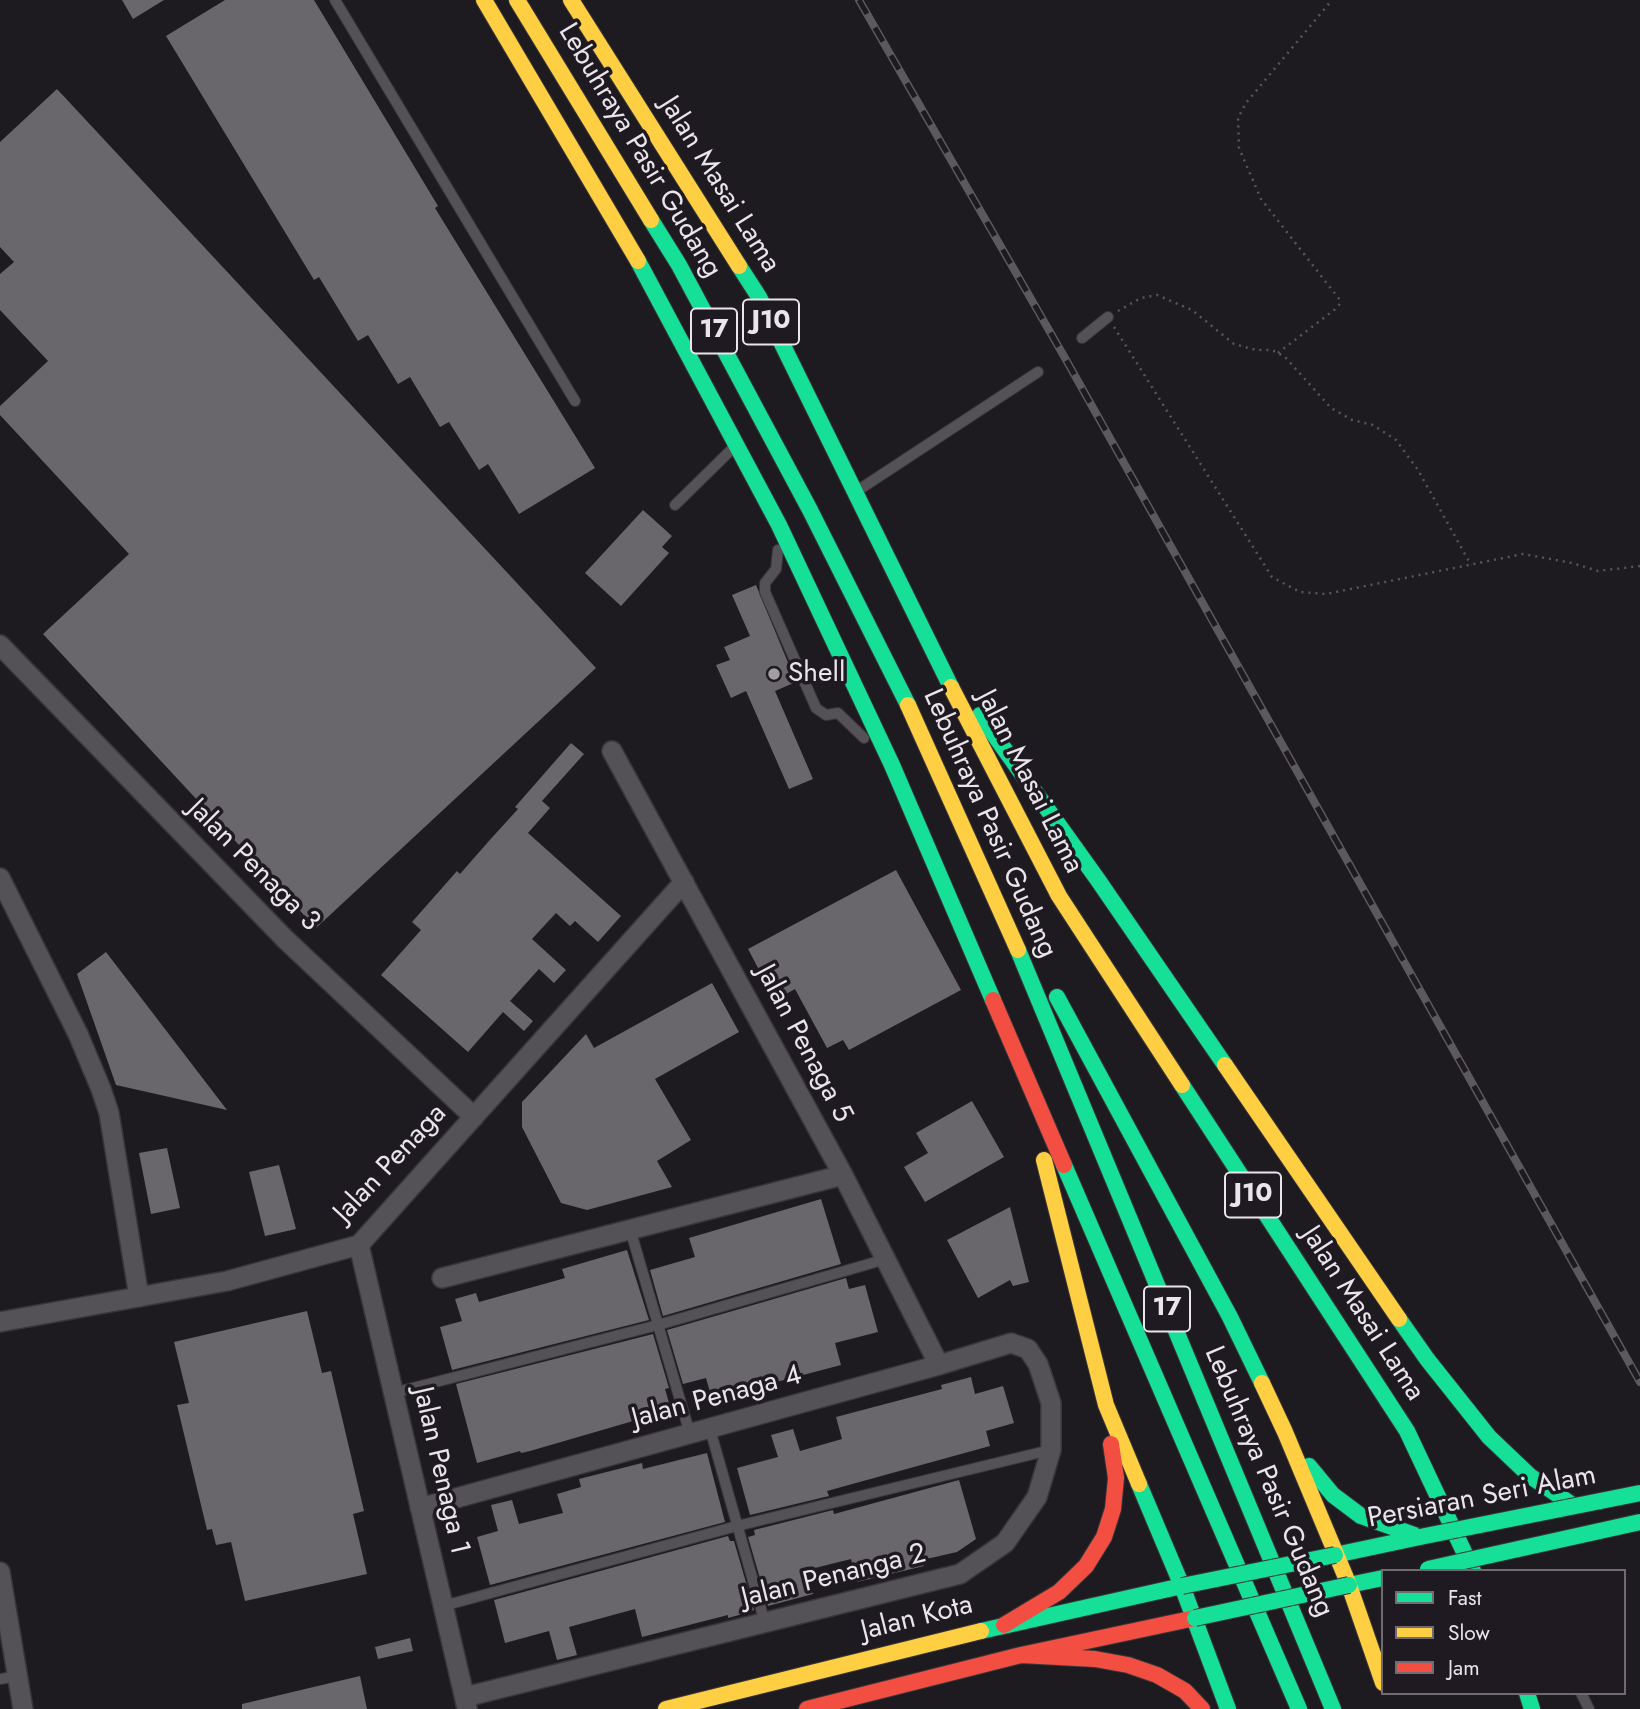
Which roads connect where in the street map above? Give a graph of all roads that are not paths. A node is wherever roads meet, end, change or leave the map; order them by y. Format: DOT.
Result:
graph roads {
  1 [pos="335,0"];
  2 [pos="484,0"];
  3 [pos="517,0"];
  4 [pos="570,0"];
  5 [pos="1108,317"];
  6 [pos="1082,338"];
  7 [pos="1038,372"];
  8 [pos="575,401"];
  9 [pos="737,444"];
  10 [pos="856,491"];
  11 [pos="675,505"];
  12 [pos="779,525"];
  13 [pos="0,645"];
  14 [pos="938,663"];
  15 [pos="612,751"];
  16 [pos="892,765"];
  17 [pos="1051,814"];
  18 [pos="1021,827"];
  19 [pos="0,878"];
  20 [pos="684,882"];
  21 [pos="1001,908"];
  22 [pos="1002,1019"];
  23 [pos="474,1117"];
  24 [pos="842,1175"];
  25 [pos="631,1230"];
  26 [pos="359,1245"];
  27 [pos="886,1259"];
  28 [pos="442,1278"];
  29 [pos="139,1297"];
  30 [pos="0,1322"];
  31 [pos="658,1325"];
  32 [pos="1028,1349"];
  33 [pos="939,1366"];
  34 [pos="393,1393"];
  35 [pos="1106,1405"];
  36 [pos="710,1429"];
  37 [pos="1284,1432"];
  38 [pos="690,1434"];
  39 [pos="1051,1450"];
  40 [pos="1640,1493"];
  41 [pos="1574,1506"];
  42 [pos="420,1508"];
  43 [pos="1640,1522"];
  44 [pos="737,1525"];
  45 [pos="1420,1537"];
  46 [pos="1335,1555"];
  47 [pos="1428,1569"];
  48 [pos="1472,1569"];
  49 [pos="0,1572"];
  50 [pos="1381,1578"];
  51 [pos="1349,1585"];
  52 [pos="1182,1586"];
  53 [pos="443,1606"];
  54 [pos="1195,1618"];
  55 [pos="765,1623"];
  56 [pos="1004,1625"];
  57 [pos="1021,1655"];
  58 [pos="9,1677"];
  59 [pos="1381,1677"];
  60 [pos="466,1703"];
  61 [pos="23,1709"];
  62 [pos="666,1709"];
  63 [pos="807,1709"];
  64 [pos="1202,1709"];
  65 [pos="1228,1709"];
  66 [pos="1299,1709"];
  67 [pos="1333,1709"];
  1 -- 8 [label="lane"];
  2 -- 9 [label="main road, Lebuhraya Pasir Gudang / 17"];
  3 -- 21 [label="main road, Lebuhraya Pasir Gudang / 17"];
  4 -- 10 [label="main road, Jalan Masai Lama / J10"];
  5 -- 6 [label="lane"];
  7 -- 10 [label="lane"];
  9 -- 11 [label="lane"];
  9 -- 12 [label="main road, Lebuhraya Pasir Gudang / 17"];
  10 -- 14 [label="main road, Jalan Masai Lama / J10"];
  12 -- 16 [label="main road, Lebuhraya Pasir Gudang / 17"];
  12 -- 16 [label="lane"];
  13 -- 23 [label="street, Jalan Penaga 3"];
  14 -- 17 [label="main road"];
  14 -- 18 [label="main road, Jalan Masai Lama / J10"];
  15 -- 20 [label="street, Jalan Penaga 5"];
  16 -- 22 [label="main road, Lebuhraya Pasir Gudang / 17"];
  17 -- 18 [label="main road"];
  17 -- 41 [label="main road"];
  18 -- 48 [label="main road, Jalan Masai Lama / J10"];
  19 -- 29 [label="street"];
  20 -- 23 [label="street, Jalan Penaga"];
  20 -- 24 [label="street, Jalan Penaga 5"];
  21 -- 37 [label="main road"];
  21 -- 67 [label="main road, Lebuhraya Pasir Gudang / 17"];
  22 -- 35 [label="main road"];
  22 -- 66 [label="main road, Lebuhraya Pasir Gudang / 17"];
  23 -- 26 [label="street, Jalan Penaga"];
  24 -- 25 [label="street"];
  24 -- 27 [label="street, Jalan Penaga 5"];
  25 -- 28 [label="street"];
  25 -- 31 [label="lane"];
  26 -- 29 [label="street, Jalan Penaga"];
  26 -- 34 [label="street, Jalan Penaga 1"];
  27 -- 31 [label="lane"];
  27 -- 33 [label="street, Jalan Penaga 5"];
  29 -- 30 [label="street, Jalan Penaga"];
  31 -- 34 [label="lane"];
  31 -- 38 [label="lane"];
  32 -- 33 [label="street, Jalan Penaga 4"];
  32 -- 39 [label="street, Jalan Penanga 2"];
  33 -- 36 [label="street, Jalan Penaga 4"];
  34 -- 42 [label="street, Jalan Penaga 1"];
  35 -- 52 [label="main road"];
  35 -- 56 [label="main road"];
  36 -- 38 [label="street, Jalan Penaga 4"];
  36 -- 44 [label="lane"];
  37 -- 45 [label="main road"];
  37 -- 46 [label="main road"];
  38 -- 42 [label="street, Jalan Penaga 4"];
  39 -- 44 [label="lane"];
  39 -- 55 [label="street, Jalan Penanga 2"];
  40 -- 41 [label="main road, Persiaran Seri Alam, bridge"];
  41 -- 45 [label="main road, Persiaran Seri Alam, bridge"];
  42 -- 53 [label="street, Jalan Penaga 1"];
  43 -- 47 [label="main road, Persiaran Seri Alam, bridge"];
  44 -- 53 [label="lane"];
  44 -- 55 [label="lane"];
  45 -- 46 [label="main road, Persiaran Seri Alam"];
  46 -- 51 [label="main road"];
  46 -- 52 [label="main road, Persiaran Seri Alam, bridge"];
  49 -- 58 [label="street"];
  50 -- 51 [label="main road"];
  51 -- 54 [label="main road, bridge"];
  51 -- 59 [label="main road"];
  52 -- 54 [label="main road"];
  52 -- 56 [label="main road, Jalan Kota"];
  53 -- 60 [label="street, Jalan Penaga 1"];
  54 -- 57 [label="main road"];
  54 -- 65 [label="main road"];
  55 -- 60 [label="street, Jalan Penanga 2"];
  56 -- 62 [label="main road, Jalan Kota"];
  57 -- 63 [label="main road"];
  57 -- 64 [label="main road"];
  58 -- 61 [label="street"];
}
